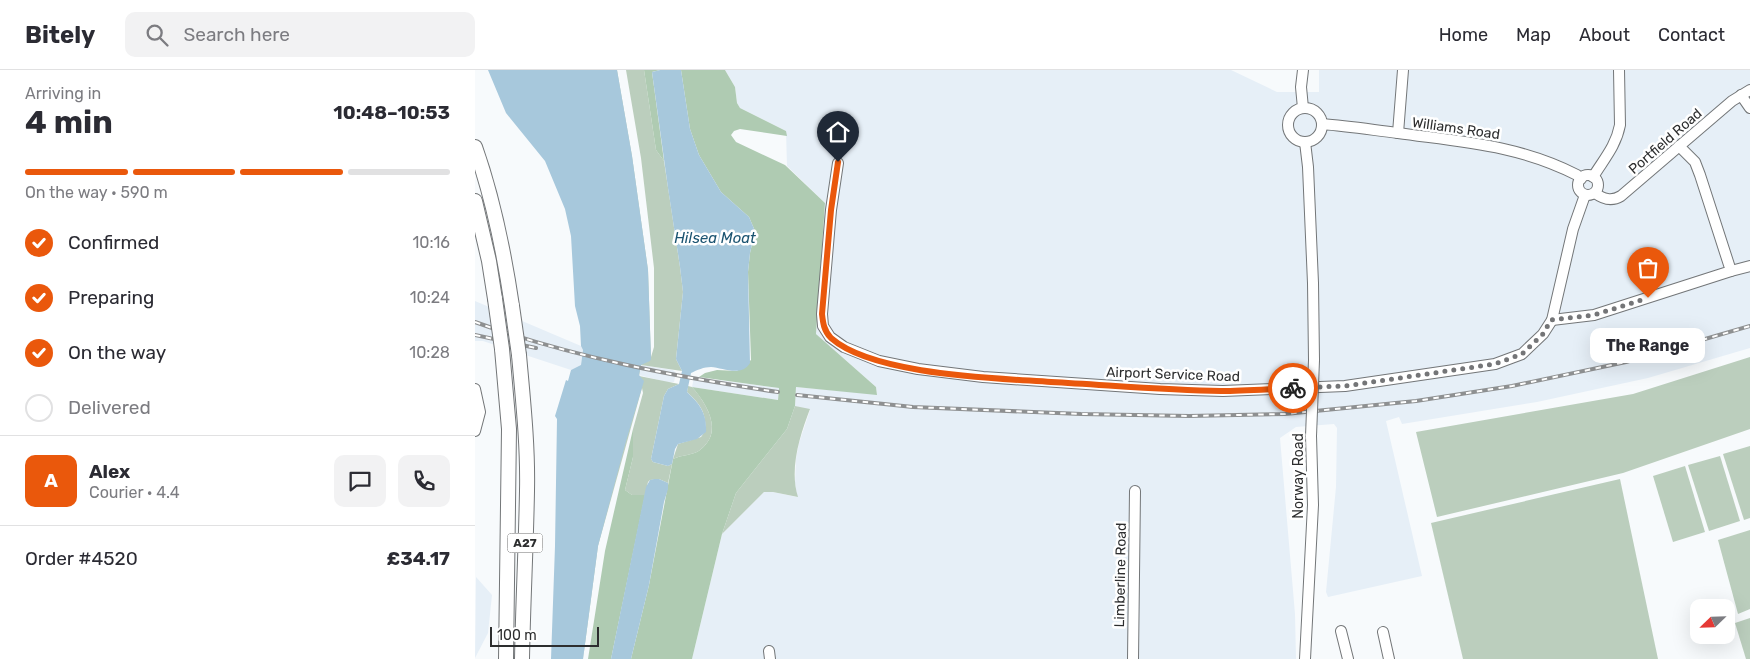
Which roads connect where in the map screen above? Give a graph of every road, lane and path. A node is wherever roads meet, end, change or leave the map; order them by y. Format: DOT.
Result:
graph roads {
  1 [pos="1303,70"];
  2 [pos="1403,70"];
  3 [pos="1619,70"];
  4 [pos="1746,93"];
  5 [pos="1303,108"];
  6 [pos="1750,108"];
  7 [pos="1322,124"];
  8 [pos="1398,133"];
  9 [pos="475,138"];
  10 [pos="1305,142"];
  11 [pos="1679,146"];
  12 [pos="475,147"];
  13 [pos="838,162"];
  14 [pos="482,167"];
  15 [pos="1593,176"];
  16 [pos="1581,178"];
  17 [pos="1590,194"];
  18 [pos="475,201"];
  19 [pos="1750,266"];
  20 [pos="1731,271"];
  21 [pos="1556,303"];
  22 [pos="1579,316"];
  23 [pos="1551,320"];
  24 [pos="475,390"];
  25 [pos="475,431"];
  26 [pos="1135,491"];
  27 [pos="1341,631"];
  28 [pos="1383,632"];
  29 [pos="506,659"];
  30 [pos="522,659"];
  31 [pos="1133,659"];
  32 [pos="1305,659"];
  33 [pos="1349,659"];
  34 [pos="1389,659"];
  1 -- 5 [label="street"];
  2 -- 8 [label="street"];
  3 -- 15 [label="street"];
  4 -- 6 [label="street"];
  4 -- 11 [label="street, Portfield Road"];
  5 -- 7 [label="street"];
  5 -- 10 [label="street"];
  7 -- 8 [label="street, Williams Road"];
  7 -- 10 [label="street"];
  8 -- 16 [label="street, Williams Road"];
  9 -- 14 [label="highway"];
  10 -- 32 [label="street, Norway Road, bridge"];
  11 -- 17 [label="street, Portfield Road"];
  11 -- 20 [label="street"];
  12 -- 14 [label="highway, A27"];
  13 -- 23 [label="street, Airport Service Road"];
  14 -- 30 [label="highway, A27, bridge"];
  15 -- 16 [label="street"];
  15 -- 17 [label="street"];
  16 -- 17 [label="street"];
  17 -- 21 [label="street, Airport Service Road"];
  18 -- 29 [label="highway, A27, bridge"];
  19 -- 20 [label="street"];
  20 -- 22 [label="street"];
  21 -- 22 [label="street"];
  21 -- 23 [label="street, Airport Service Road"];
  22 -- 23 [label="street"];
  24 -- 25 [label="street"];
  26 -- 31 [label="street, Limberline Road"];
  27 -- 33 [label="street"];
  28 -- 34 [label="street"];
}
